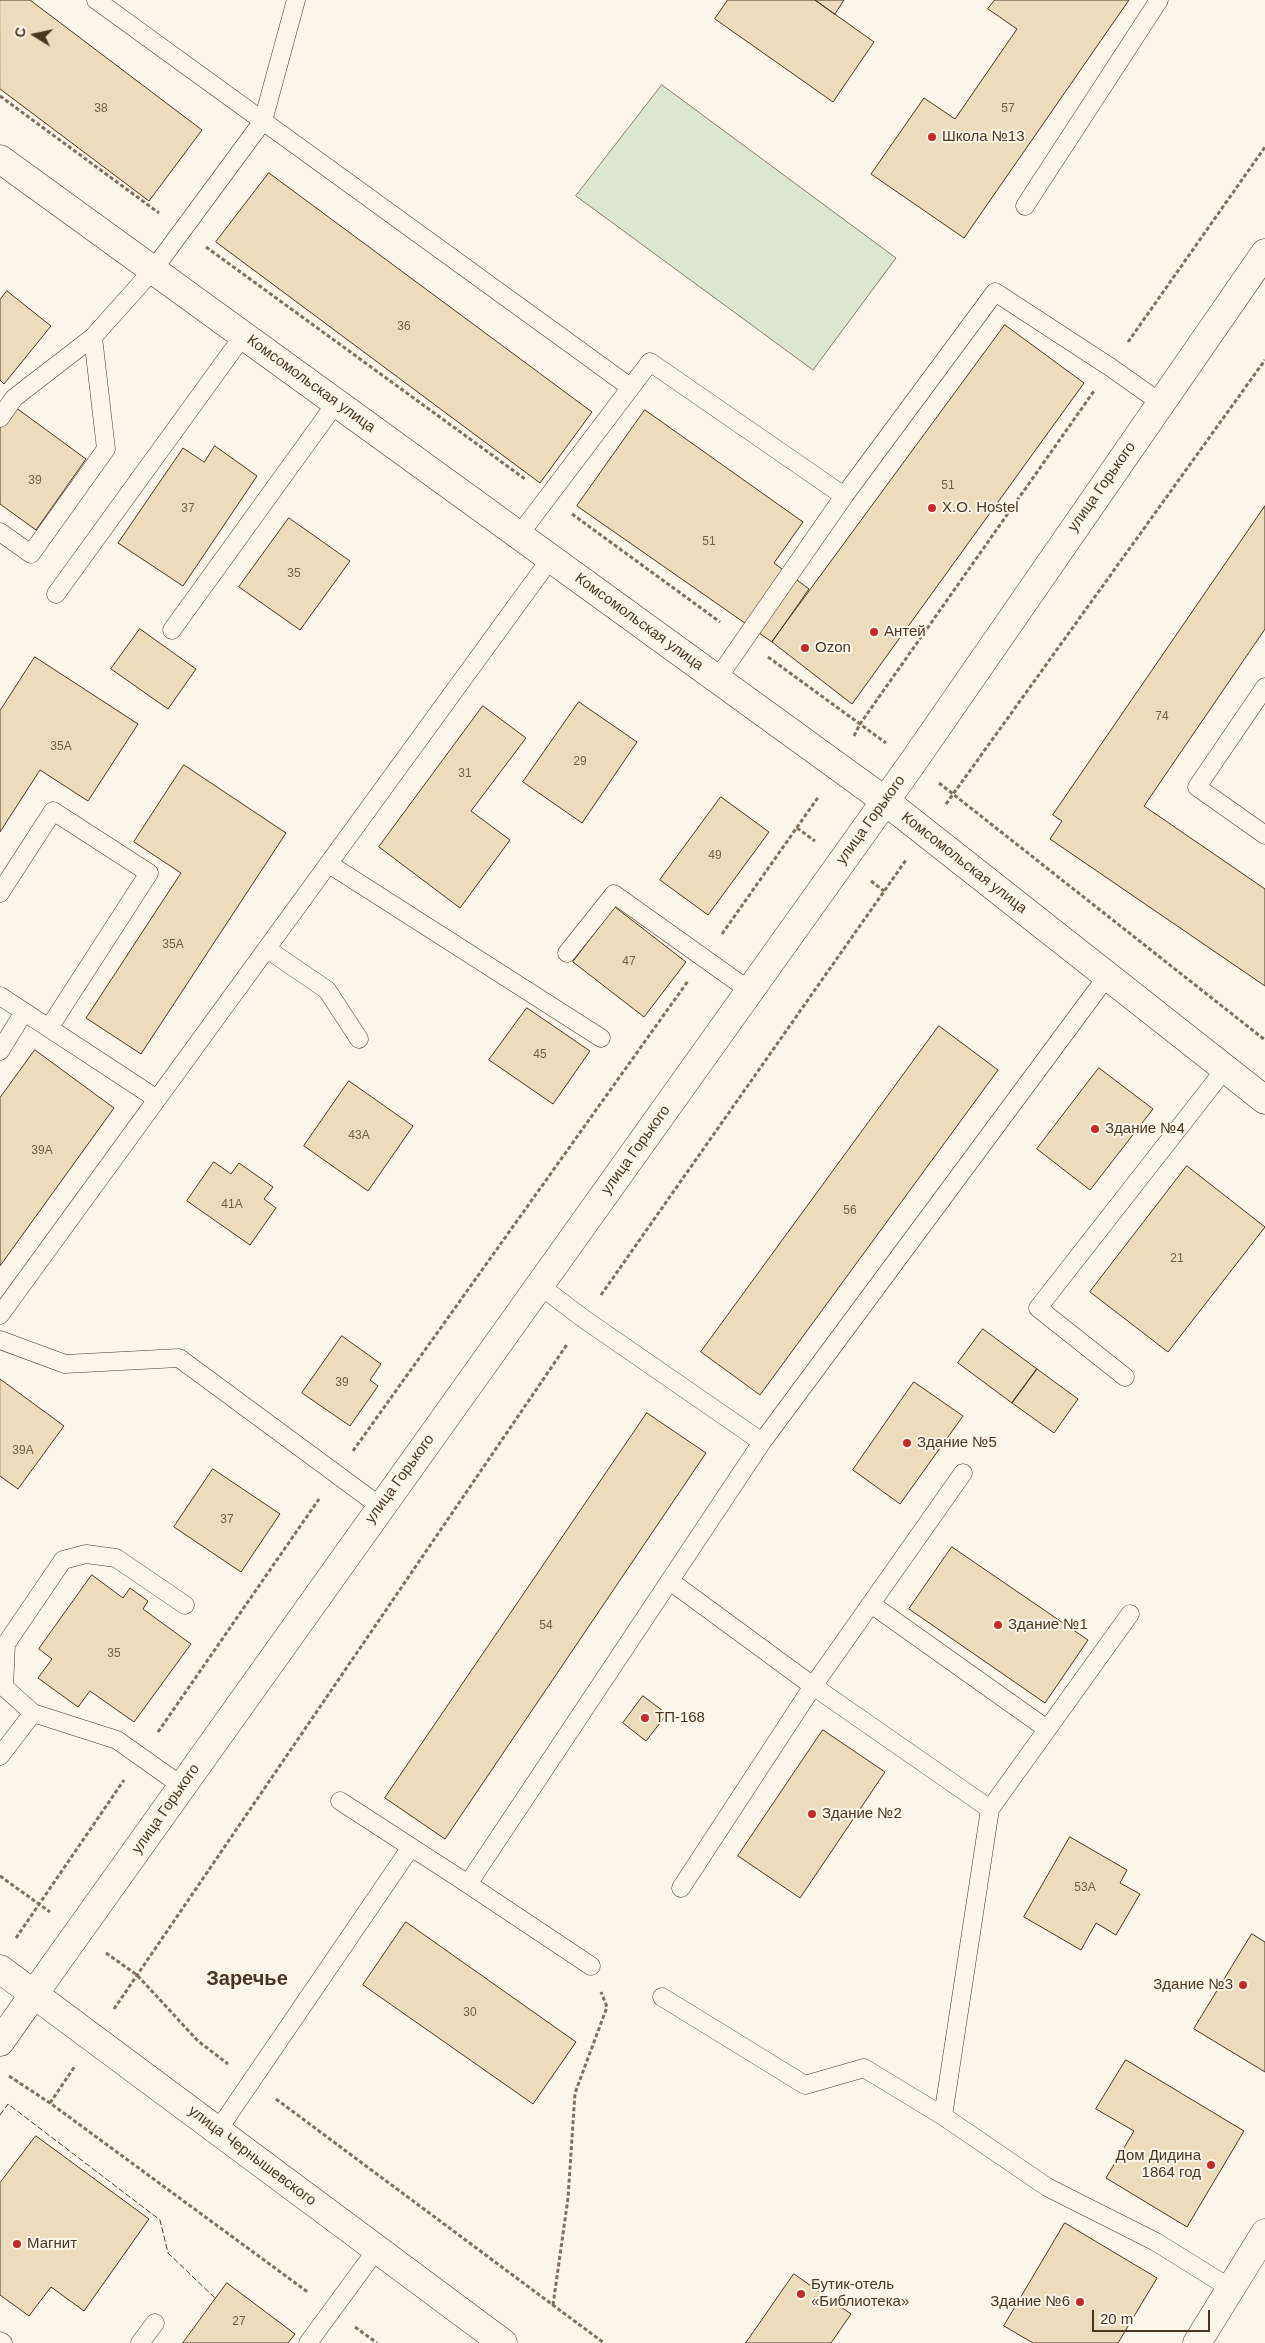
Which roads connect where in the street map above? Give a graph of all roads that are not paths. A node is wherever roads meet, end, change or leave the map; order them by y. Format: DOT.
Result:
graph roads {
  1 [pos="96,0"];
  2 [pos="296,0"];
  3 [pos="1159,0"];
  4 [pos="263,121"];
  5 [pos="0,159"];
  6 [pos="1025,206"];
  7 [pos="1265,253"];
  8 [pos="153,270"];
  9 [pos="243,336"];
  10 [pos="93,337"];
  11 [pos="630,387"];
  12 [pos="336,403"];
  13 [pos="1161,403"];
  14 [pos="0,418"];
  15 [pos="844,496"];
  16 [pos="0,532"];
  17 [pos="519,535"];
  18 [pos="551,558"];
  19 [pos="56,594"];
  20 [pos="172,630"];
  21 [pos="717,679"];
  22 [pos="1265,688"];
  23 [pos="884,800"];
  24 [pos="1265,835"];
  25 [pos="329,864"];
  26 [pos="0,893"];
  27 [pos="267,949"];
  28 [pos="567,953"];
  29 [pos="1108,975"];
  30 [pos="750,991"];
  31 [pos="0,996"];
  32 [pos="24,1012"];
  33 [pos="49,1028"];
  34 [pos="601,1038"];
  35 [pos="359,1039"];
  36 [pos="0,1051"];
  37 [pos="1225,1069"];
  38 [pos="1262,1092"];
  39 [pos="158,1099"];
  40 [pos="538,1285"];
  41 [pos="0,1315"];
  42 [pos="0,1340"];
  43 [pos="1125,1377"];
  44 [pos="762,1442"];
  45 [pos="963,1473"];
  46 [pos="381,1508"];
  47 [pos="670,1581"];
  48 [pos="871,1604"];
  49 [pos="185,1606"];
  50 [pos="1130,1614"];
  51 [pos="813,1686"];
  52 [pos="33,1712"];
  53 [pos="1047,1729"];
  54 [pos="0,1756"];
  55 [pos="182,1786"];
  56 [pos="340,1801"];
  57 [pos="990,1809"];
  58 [pos="411,1847"];
  59 [pos="468,1884"];
  60 [pos="681,1888"];
  61 [pos="6,1957"];
  62 [pos="591,1966"];
  63 [pos="34,1994"];
  64 [pos="662,1997"];
  65 [pos="0,2042"];
  66 [pos="943,2116"];
  67 [pos="218,2130"];
  68 [pos="1265,2233"];
  69 [pos="377,2249"];
  70 [pos="1230,2288"];
  71 [pos="155,2323"];
  72 [pos="0,2341"];
  73 [pos="3,2343"];
  74 [pos="140,2343"];
  75 [pos="308,2343"];
  76 [pos="503,2343"];
  77 [pos="1197,2343"];
  1 -- 4 [label="lane"];
  2 -- 4 [label="lane"];
  3 -- 6 [label="lane"];
  4 -- 8 [label="lane"];
  4 -- 11 [label="lane"];
  5 -- 8 [label="street, Комсомольская улица"];
  7 -- 13 [label="street, улица Горького"];
  8 -- 9 [label="street, Комсомольская улица"];
  8 -- 10 [label="lane"];
  9 -- 12 [label="street, Комсомольская улица"];
  9 -- 19 [label="lane"];
  10 -- 14 [label="lane"];
  10 -- 16 [label="lane"];
  11 -- 15 [label="lane"];
  11 -- 17 [label="lane"];
  12 -- 17 [label="street, Комсомольская улица"];
  12 -- 20 [label="lane"];
  13 -- 15 [label="lane"];
  13 -- 23 [label="street, улица Горького"];
  15 -- 21 [label="lane"];
  17 -- 18 [label="street, Комсомольская улица"];
  18 -- 21 [label="street, Комсомольская улица"];
  18 -- 25 [label="lane"];
  21 -- 23 [label="street, Комсомольская улица"];
  22 -- 24 [label="lane"];
  23 -- 29 [label="street, Комсомольская улица"];
  23 -- 30 [label="street, улица Горького"];
  25 -- 27 [label="lane"];
  25 -- 34 [label="lane"];
  26 -- 33 [label="lane"];
  27 -- 35 [label="lane"];
  27 -- 39 [label="lane"];
  28 -- 30 [label="lane"];
  29 -- 37 [label="street, Комсомольская улица"];
  29 -- 44 [label="lane"];
  30 -- 40 [label="street, улица Горького"];
  31 -- 32 [label="lane"];
  32 -- 33 [label="lane"];
  32 -- 36 [label="lane"];
  33 -- 39 [label="lane"];
  37 -- 38 [label="street, Комсомольская улица"];
  37 -- 43 [label="lane"];
  39 -- 41 [label="lane"];
  40 -- 44 [label="lane"];
  40 -- 46 [label="street, улица Горького"];
  42 -- 46 [label="lane"];
  44 -- 47 [label="lane"];
  45 -- 48 [label="lane"];
  46 -- 55 [label="street, улица Горького"];
  47 -- 51 [label="lane"];
  47 -- 59 [label="lane"];
  48 -- 51 [label="lane"];
  48 -- 53 [label="lane"];
  49 -- 52 [label="lane"];
  50 -- 53 [label="lane"];
  51 -- 57 [label="lane"];
  51 -- 60 [label="lane"];
  52 -- 54 [label="lane"];
  52 -- 55 [label="lane"];
  53 -- 57 [label="lane"];
  55 -- 63 [label="street, улица Горького"];
  56 -- 58 [label="lane"];
  57 -- 66 [label="lane"];
  58 -- 59 [label="lane"];
  58 -- 67 [label="lane"];
  59 -- 62 [label="lane"];
  61 -- 63 [label="street, улица Чернышевского"];
  63 -- 65 [label="street, улица Горького"];
  63 -- 67 [label="street, улица Чернышевского"];
  64 -- 66 [label="lane"];
  66 -- 70 [label="lane"];
  67 -- 69 [label="street, улица Чернышевского"];
  68 -- 70 [label="street"];
  69 -- 75 [label="lane"];
  69 -- 76 [label="street, улица Чернышевского"];
  70 -- 77 [label="street"];
  71 -- 74 [label="lane"];
  72 -- 73 [label="lane"];
}
